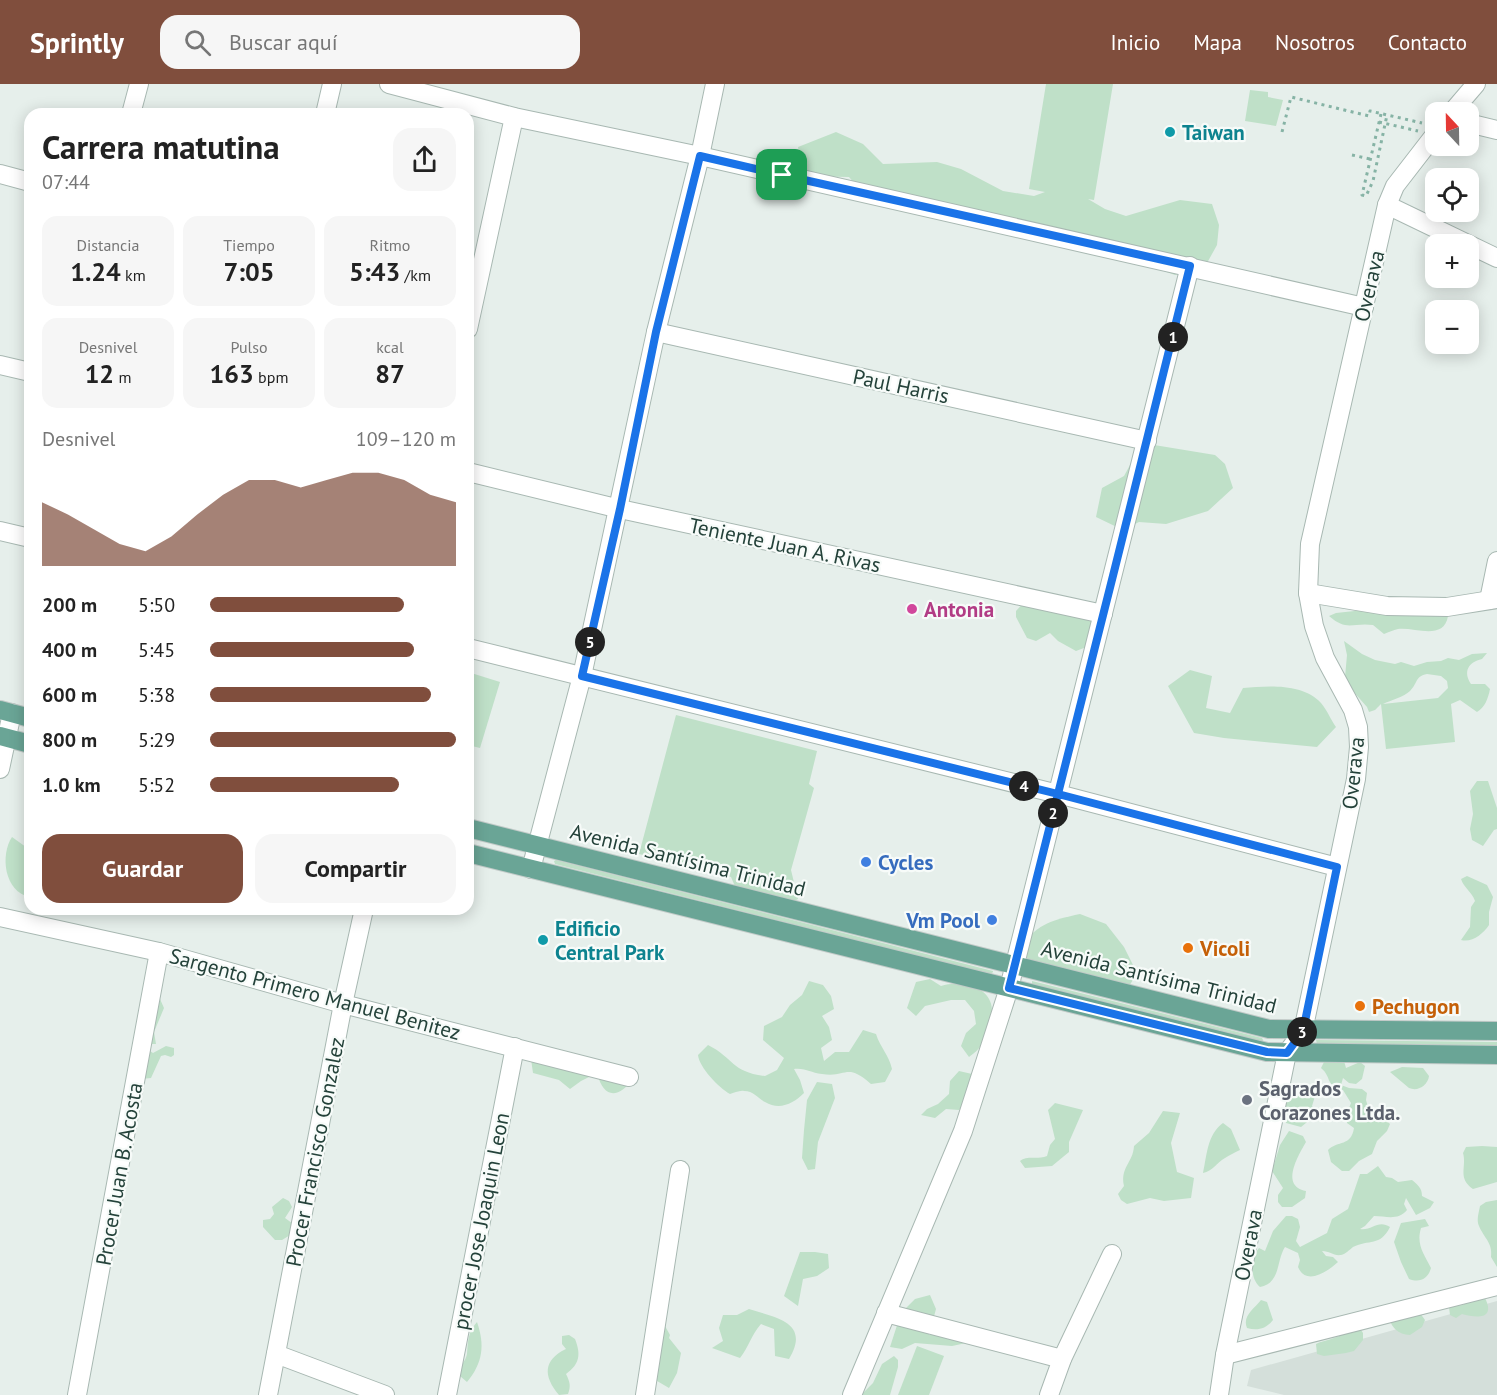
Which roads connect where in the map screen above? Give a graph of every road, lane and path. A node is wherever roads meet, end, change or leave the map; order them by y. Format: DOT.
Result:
graph roads {
  1 [pos="139,84"];
  2 [pos="332,84"];
  3 [pos="389,84"];
  4 [pos="715,84"];
  5 [pos="1476,84"];
  6 [pos="1461,102"];
  7 [pos="133,108"];
  8 [pos="326,108"];
  9 [pos="1381,114"];
  10 [pos="1388,115"];
  11 [pos="514,117"];
  12 [pos="1379,122"];
  13 [pos="1386,124"];
  14 [pos="1479,126"];
  15 [pos="1425,128"];
  16 [pos="1425,129"];
  17 [pos="1497,130"];
  18 [pos="1282,132"];
  19 [pos="1425,138"];
  20 [pos="1352,155"];
  21 [pos="700,156"];
  22 [pos="1370,159"];
  23 [pos="0,174"];
  24 [pos="24,180"];
  25 [pos="1387,205"];
  26 [pos="1497,258"];
  27 [pos="1190,266"];
  28 [pos="474,301"];
  29 [pos="1364,307"];
  30 [pos="656,332"];
  31 [pos="0,365"];
  32 [pos="24,371"];
  33 [pos="1147,441"];
  34 [pos="474,473"];
  35 [pos="620,509"];
  36 [pos="0,531"];
  37 [pos="24,537"];
  38 [pos="1497,561"];
  39 [pos="1308,593"];
  40 [pos="1493,599"];
  41 [pos="1103,614"];
  42 [pos="474,649"];
  43 [pos="582,676"];
  44 [pos="14,714"];
  45 [pos="4,737"];
  46 [pos="24,742"];
  47 [pos="0,768"];
  48 [pos="1058,794"];
  49 [pos="474,829"];
  50 [pos="537,845"];
  51 [pos="474,854"];
  52 [pos="1337,867"];
  53 [pos="531,868"];
  54 [pos="363,915"];
  55 [pos="0,917"];
  56 [pos="159,952"];
  57 [pos="1015,966"];
  58 [pos="1009,988"];
  59 [pos="343,1004"];
  60 [pos="1303,1031"];
  61 [pos="1497,1031"];
  62 [pos="515,1047"];
  63 [pos="1287,1053"];
  64 [pos="1497,1055"];
  65 [pos="629,1077"];
  66 [pos="680,1170"];
  67 [pos="1112,1254"];
  68 [pos="1497,1286"];
  69 [pos="886,1313"];
  70 [pos="276,1354"];
  71 [pos="1226,1355"];
  72 [pos="1062,1359"];
  73 [pos="77,1395"];
  74 [pos="268,1395"];
  75 [pos="385,1395"];
  76 [pos="447,1395"];
  77 [pos="645,1395"];
  78 [pos="852,1395"];
  79 [pos="1049,1395"];
  80 [pos="1219,1395"];
  1 -- 7 [label="street"];
  2 -- 8 [label="street"];
  3 -- 11 [label="street"];
  4 -- 21 [label="street"];
  5 -- 6 [label="street"];
  9 -- 10 [label="path"];
  9 -- 12 [label="path"];
  9 -- 18 [label="path"];
  10 -- 13 [label="path"];
  10 -- 15 [label="path"];
  11 -- 21 [label="street"];
  11 -- 28 [label="street"];
  12 -- 13 [label="path"];
  12 -- 22 [label="path"];
  13 -- 16 [label="path"];
  13 -- 22 [label="path"];
  14 -- 17 [label="street"];
  19 -- 25 [label="street, Overava"];
  20 -- 22 [label="path"];
  21 -- 27 [label="street"];
  21 -- 30 [label="street"];
  23 -- 24 [label="street"];
  25 -- 26 [label="street"];
  25 -- 29 [label="street, Overava"];
  27 -- 29 [label="street"];
  27 -- 33 [label="street"];
  29 -- 39 [label="street, Overava"];
  30 -- 33 [label="street, Paul Harris"];
  30 -- 35 [label="street"];
  31 -- 32 [label="street"];
  33 -- 41 [label="street"];
  34 -- 35 [label="street, Teniente Juan A. Rivas"];
  35 -- 41 [label="street, Teniente Juan A. Rivas"];
  35 -- 43 [label="street"];
  36 -- 37 [label="street"];
  38 -- 40 [label="street"];
  39 -- 40 [label="street"];
  39 -- 52 [label="street, Overava"];
  41 -- 48 [label="street"];
  42 -- 43 [label="street"];
  43 -- 48 [label="street"];
  43 -- 50 [label="street"];
  44 -- 45 [label="street"];
  45 -- 46 [label="main road"];
  45 -- 47 [label="street"];
  48 -- 52 [label="street"];
  48 -- 57 [label="street"];
  49 -- 50 [label="main road, Avenida Santísima Trinidad"];
  50 -- 53 [label="street"];
  50 -- 57 [label="main road, Avenida Santísima Trinidad"];
  51 -- 53 [label="main road"];
  52 -- 60 [label="street, Overava"];
  53 -- 58 [label="main road"];
  54 -- 59 [label="street, Procer Francisco Gonzalez"];
  55 -- 56 [label="street, Sargento Primero Manuel Benitez"];
  56 -- 59 [label="street, Sargento Primero Manuel Benitez"];
  56 -- 73 [label="street, Procer Juan B. Acosta"];
  57 -- 58 [label="street"];
  57 -- 60 [label="main road, Avenida Santísima Trinidad"];
  58 -- 63 [label="main road"];
  58 -- 69 [label="street"];
  59 -- 62 [label="street, Sargento Primero Manuel Benitez"];
  59 -- 70 [label="street, Procer Francisco Gonzalez"];
  60 -- 61 [label="main road, Avenida Santísima Trinidad"];
  60 -- 63 [label="street, Overava"];
  62 -- 65 [label="street, Sargento Primero Manuel Benitez"];
  62 -- 76 [label="street, procer Jose Joaquin Leon"];
  63 -- 64 [label="main road"];
  63 -- 71 [label="street, Overava"];
  66 -- 77 [label="street"];
  67 -- 72 [label="street"];
  68 -- 71 [label="street"];
  69 -- 72 [label="street"];
  69 -- 78 [label="street"];
  70 -- 74 [label="street, Procer Francisco Gonzalez"];
  70 -- 75 [label="street"];
  71 -- 80 [label="street, Overava"];
  72 -- 79 [label="street"];
}
